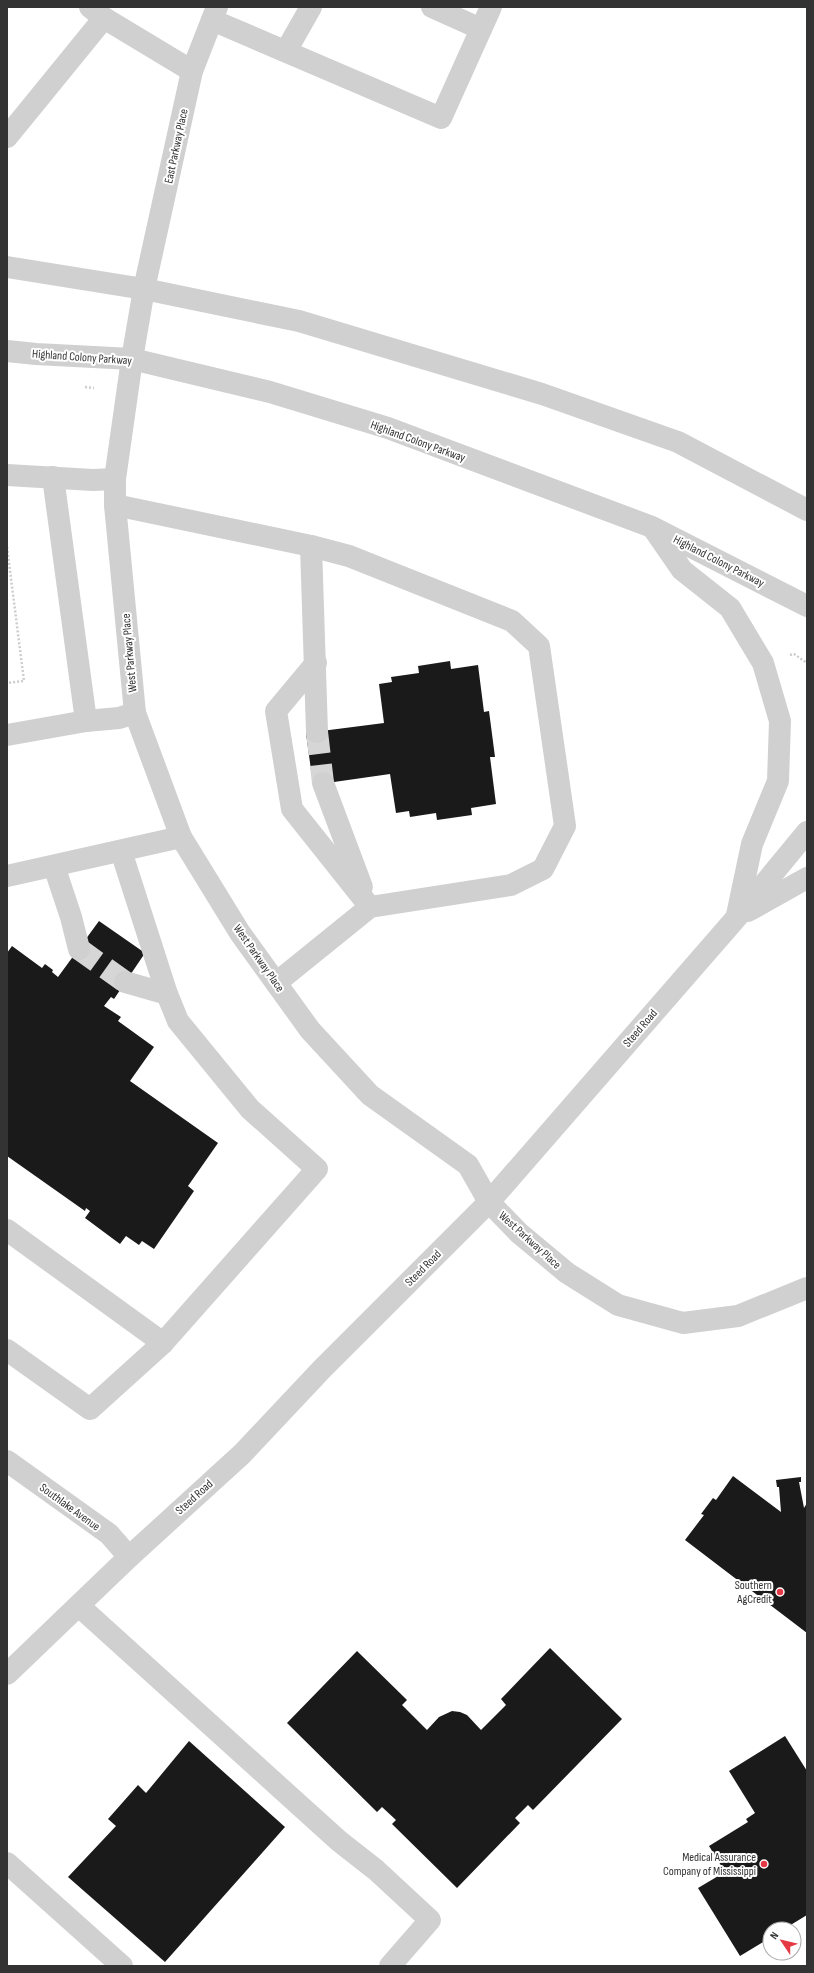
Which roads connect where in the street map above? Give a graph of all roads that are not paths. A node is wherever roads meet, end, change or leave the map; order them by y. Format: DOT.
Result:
graph roads {
  1 [pos="311,7"];
  2 [pos="432,7"];
  3 [pos="491,7"];
  4 [pos="97,13"];
  5 [pos="215,13"];
  6 [pos="481,29"];
  7 [pos="286,51"];
  8 [pos="192,72"];
  9 [pos="7,137"];
  10 [pos="7,268"];
  11 [pos="144,288"];
  12 [pos="7,351"];
  13 [pos="132,359"];
  14 [pos="7,475"];
  15 [pos="53,477"];
  16 [pos="115,479"];
  17 [pos="116,505"];
  18 [pos="807,510"];
  19 [pos="652,527"];
  20 [pos="311,546"];
  21 [pos="807,606"];
  22 [pos="316,663"];
  23 [pos="135,713"];
  24 [pos="86,721"];
  25 [pos="317,732"];
  26 [pos="7,735"];
  27 [pos="323,783"];
  28 [pos="807,832"];
  29 [pos="181,837"];
  30 [pos="121,851"];
  31 [pos="54,866"];
  32 [pos="7,876"];
  33 [pos="807,878"];
  34 [pos="370,907"];
  35 [pos="736,918"];
  36 [pos="79,949"];
  37 [pos="125,982"];
  38 [pos="276,983"];
  39 [pos="167,994"];
  40 [pos="489,1202"];
  41 [pos="7,1230"];
  42 [pos="807,1288"];
  43 [pos="163,1343"];
  44 [pos="7,1350"];
  45 [pos="7,1461"];
  46 [pos="129,1557"];
  47 [pos="79,1606"];
  48 [pos="7,1674"];
  49 [pos="7,1863"];
  50 [pos="122,1966"];
  51 [pos="390,1966"];
  1 -- 7 [label="street"];
  2 -- 6 [label="street"];
  3 -- 6 [label="street"];
  4 -- 8 [label="street"];
  4 -- 9 [label="street"];
  5 -- 7 [label="street"];
  5 -- 8 [label="street, East Parkway Place"];
  6 -- 7 [label="street"];
  8 -- 11 [label="street, East Parkway Place"];
  10 -- 11 [label="street"];
  11 -- 13 [label="street, West Parkway Place"];
  11 -- 18 [label="street"];
  12 -- 13 [label="street, Highland Colony Parkway"];
  13 -- 16 [label="street, West Parkway Place"];
  13 -- 19 [label="street, Highland Colony Parkway"];
  14 -- 15 [label="street"];
  15 -- 16 [label="street"];
  15 -- 24 [label="street"];
  16 -- 17 [label="street, West Parkway Place"];
  17 -- 20 [label="street"];
  17 -- 23 [label="street, West Parkway Place"];
  19 -- 21 [label="street, Highland Colony Parkway"];
  19 -- 35 [label="street"];
  20 -- 22 [label="street"];
  20 -- 34 [label="street"];
  22 -- 25 [label="street"];
  22 -- 34 [label="street"];
  23 -- 24 [label="street"];
  23 -- 29 [label="street, West Parkway Place"];
  24 -- 26 [label="street"];
  27 -- 34 [label="street"];
  28 -- 35 [label="street, Steed Road"];
  29 -- 30 [label="street"];
  29 -- 38 [label="street, West Parkway Place"];
  30 -- 31 [label="street"];
  30 -- 39 [label="street"];
  31 -- 32 [label="street"];
  31 -- 36 [label="street"];
  33 -- 35 [label="street"];
  34 -- 38 [label="street"];
  35 -- 40 [label="street, Steed Road"];
  37 -- 39 [label="street"];
  38 -- 40 [label="street, West Parkway Place"];
  39 -- 43 [label="street"];
  40 -- 42 [label="street, West Parkway Place"];
  40 -- 46 [label="street, Steed Road"];
  41 -- 43 [label="street"];
  43 -- 44 [label="street"];
  45 -- 46 [label="street, Southlake Avenue"];
  46 -- 47 [label="street, Steed Road"];
  47 -- 48 [label="street, Steed Road"];
  47 -- 51 [label="street"];
  49 -- 50 [label="street"];
}
